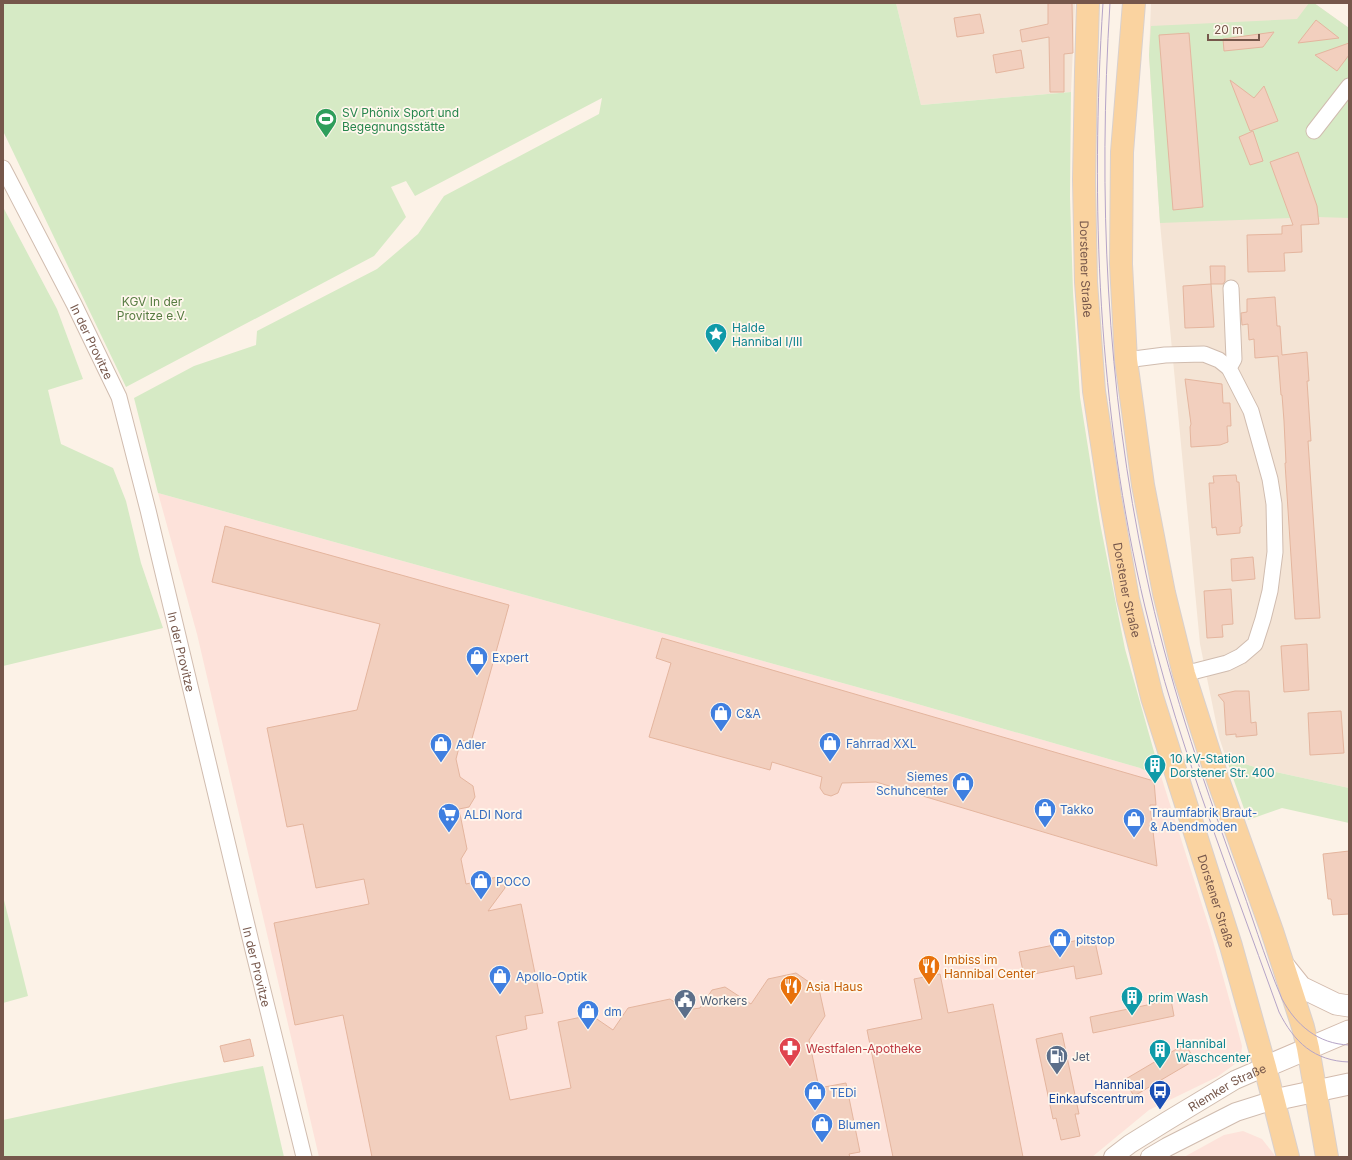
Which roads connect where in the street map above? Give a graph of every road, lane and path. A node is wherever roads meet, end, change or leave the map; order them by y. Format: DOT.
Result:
graph roads {
  1 [pos="1088,3"];
  2 [pos="1134,3"];
  3 [pos="1349,86"];
  4 [pos="1314,131"];
  5 [pos="3,168"];
  6 [pos="1230,288"];
  7 [pos="1126,360"];
  8 [pos="1229,368"];
  9 [pos="1184,674"];
  10 [pos="1285,967"];
  11 [pos="1349,1006"];
  12 [pos="1349,1031"];
  13 [pos="1308,1048"];
  14 [pos="1265,1067"];
  15 [pos="1349,1084"];
  16 [pos="1316,1092"];
  17 [pos="1274,1100"];
  18 [pos="304,1157"];
  19 [pos="1113,1157"];
  20 [pos="1150,1157"];
  21 [pos="1288,1157"];
  22 [pos="1327,1157"];
  1 -- 14 [label="main road, Dorstener Straße"];
  2 -- 7 [label="main road"];
  3 -- 4 [label="street"];
  5 -- 18 [label="street, In der Provitze"];
  6 -- 8 [label="street"];
  7 -- 8 [label="street"];
  7 -- 9 [label="main road"];
  8 -- 9 [label="street"];
  9 -- 10 [label="main road"];
  10 -- 11 [label="main road"];
  10 -- 13 [label="main road"];
  12 -- 13 [label="main road, Riemker Straße"];
  13 -- 14 [label="main road, Riemker Straße"];
  13 -- 16 [label="main road"];
  14 -- 17 [label="main road, Dorstener Straße"];
  14 -- 19 [label="street, Riemker Straße"];
  15 -- 16 [label="main road, Riemker Straße"];
  16 -- 17 [label="main road, Riemker Straße"];
  16 -- 22 [label="main road"];
  17 -- 20 [label="street, Riemker Straße"];
  17 -- 21 [label="main road, Dorstener Straße"];
}
